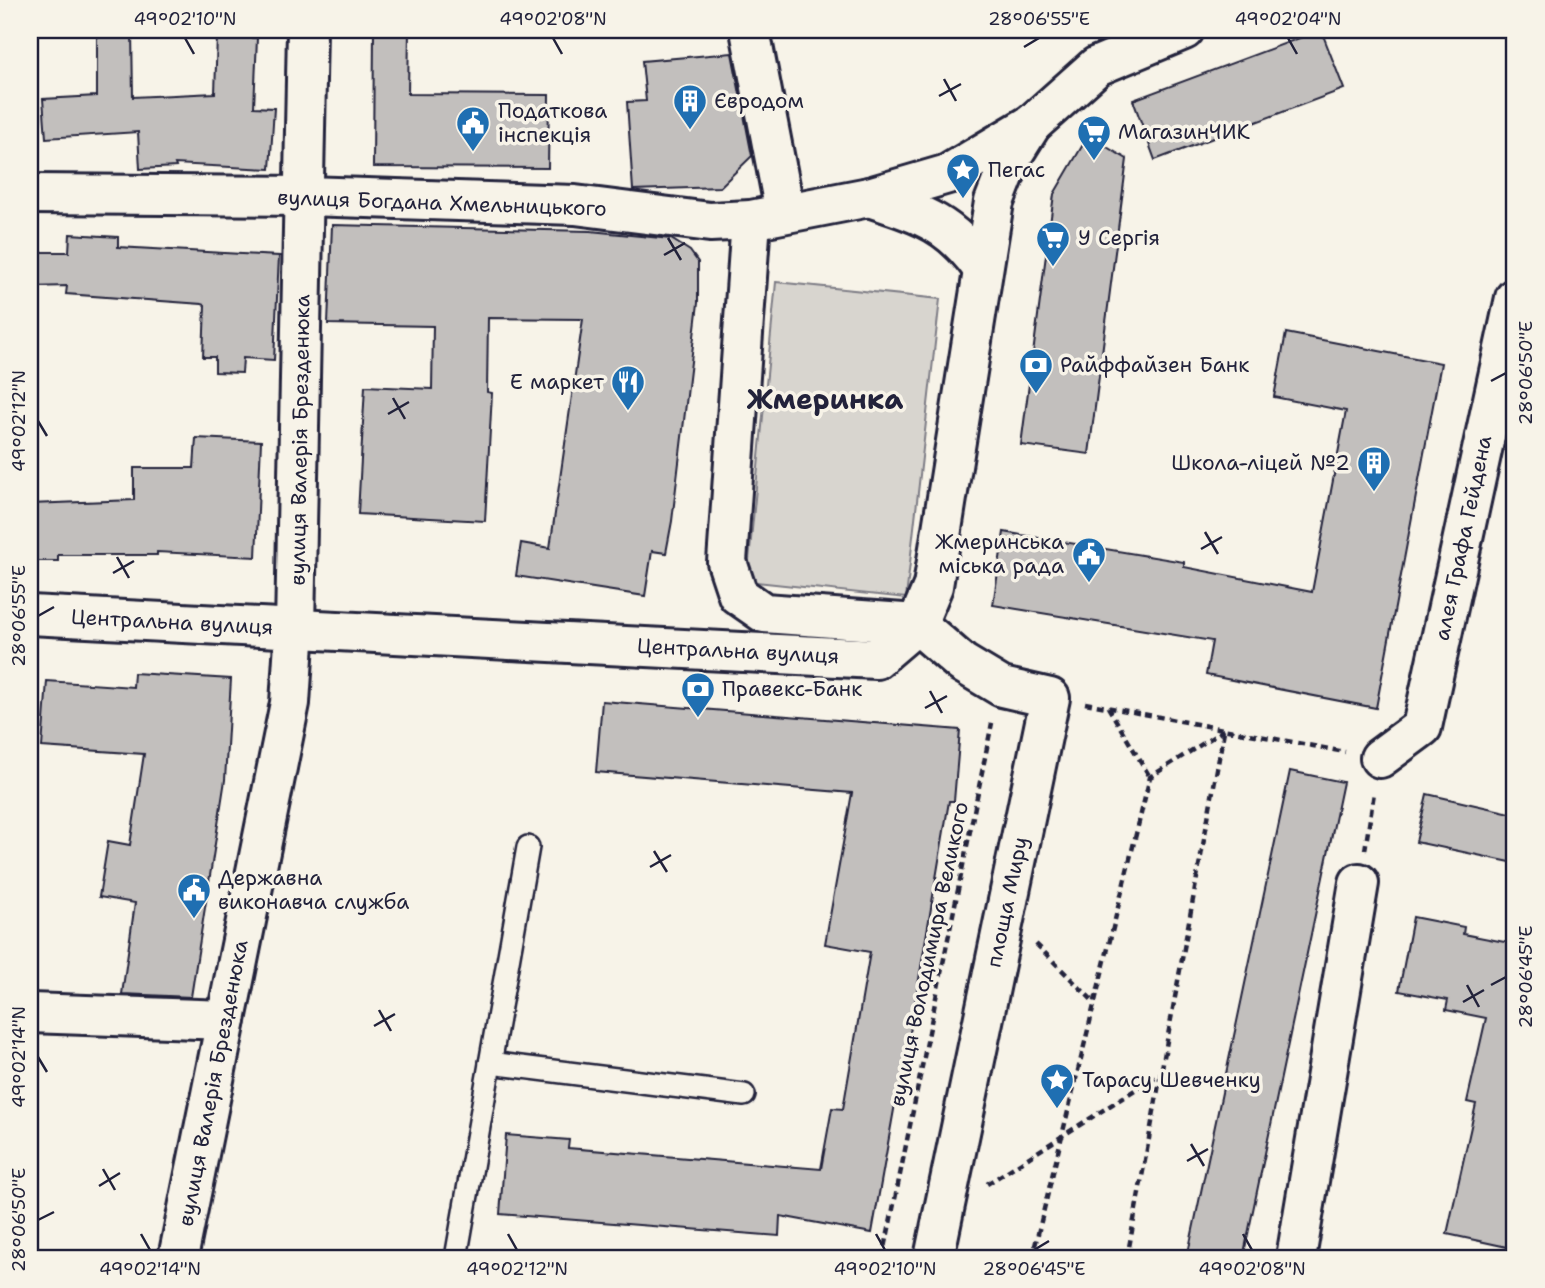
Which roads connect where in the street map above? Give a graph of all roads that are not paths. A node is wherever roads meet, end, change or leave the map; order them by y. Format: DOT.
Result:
graph roads {
  1 [pos="307,30"];
  2 [pos="750,30"];
  3 [pos="1184,30"];
  4 [pos="1032,124"];
  5 [pos="30,194"];
  6 [pos="306,196"];
  7 [pos="869,197"];
  8 [pos="768,216"];
  9 [pos="982,268"];
  10 [pos="1515,298"];
  11 [pos="30,615"];
  12 [pos="917,624"];
  13 [pos="295,627"];
  14 [pos="1380,758"];
  15 [pos="527,847"];
  16 [pos="1359,883"];
  17 [pos="30,1013"];
  18 [pos="226,1020"];
  19 [pos="491,1063"];
  20 [pos="744,1094"];
  21 [pos="178,1258"];
  22 [pos="456,1258"];
  23 [pos="934,1258"];
  24 [pos="1296,1258"];
  1 -- 6 [label="street, вулиця Валерія Брезденюка"];
  2 -- 8 [label="street"];
  3 -- 4 [label="street, вулиця Богдана Хмельницького"];
  4 -- 7 [label="street, вулиця Богдана Хмельницького"];
  4 -- 9 [label="street, Центральна вулиця"];
  5 -- 6 [label="street, вулиця Богдана Хмельницького"];
  6 -- 8 [label="street, вулиця Богдана Хмельницького"];
  6 -- 13 [label="street, вулиця Валерія Брезденюка"];
  7 -- 8 [label="street, вулиця Богдана Хмельницького"];
  7 -- 9 [label="street"];
  8 -- 12 [label="street"];
  9 -- 12 [label="street, Центральна вулиця"];
  10 -- 14 [label="street, алея Графа Гейдена"];
  11 -- 13 [label="street, Центральна вулиця"];
  12 -- 13 [label="street, Центральна вулиця"];
  12 -- 23 [label="street, площа Миру"];
  13 -- 18 [label="street, вулиця Валерія Брезденюка"];
  15 -- 19 [label="lane"];
  16 -- 24 [label="street"];
  17 -- 18 [label="street"];
  18 -- 21 [label="street, вулиця Валерія Брезденюка"];
  19 -- 20 [label="lane"];
  19 -- 22 [label="lane"];
}
